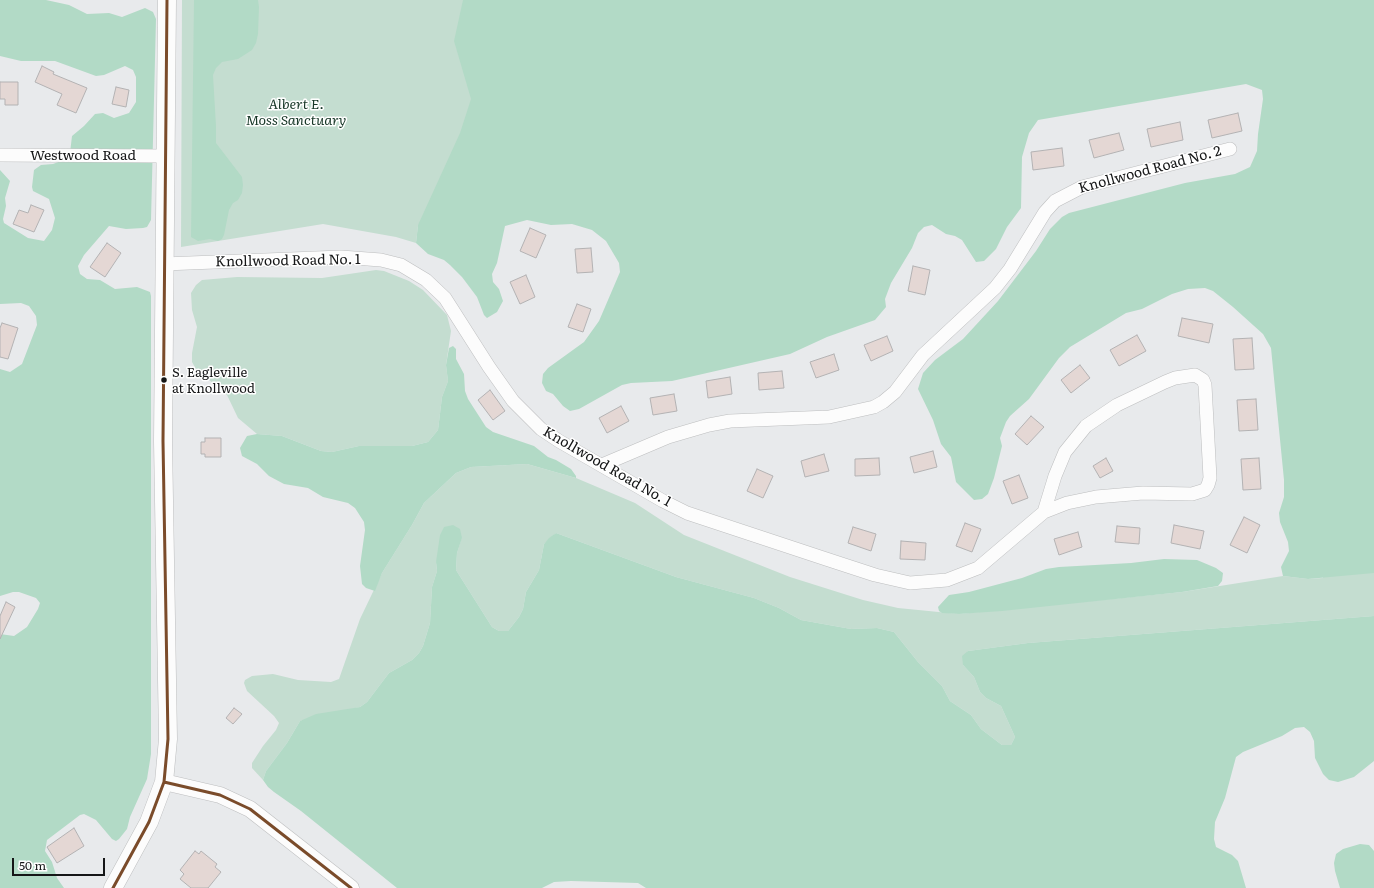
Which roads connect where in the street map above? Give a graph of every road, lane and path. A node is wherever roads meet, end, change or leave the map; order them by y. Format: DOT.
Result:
graph roads {
  1 [pos="167,0"];
  2 [pos="1230,149"];
  3 [pos="0,155"];
  4 [pos="166,156"];
  5 [pos="164,264"];
  6 [pos="602,465"];
  7 [pos="1044,512"];
  8 [pos="164,782"];
  9 [pos="347,887"];
  10 [pos="114,888"];
  1 -- 4 [label="main road"];
  2 -- 6 [label="street, Knollwood Road No. 2"];
  3 -- 4 [label="street, Westwood Road"];
  4 -- 5 [label="main road"];
  5 -- 6 [label="street, Knollwood Road No. 1"];
  5 -- 8 [label="main road"];
  6 -- 7 [label="street, Knollwood Road No. 1"];
  7 -- 7 [label="street, Knollwood Road No. 1"];
  8 -- 9 [label="street"];
  8 -- 10 [label="main road"];
}
